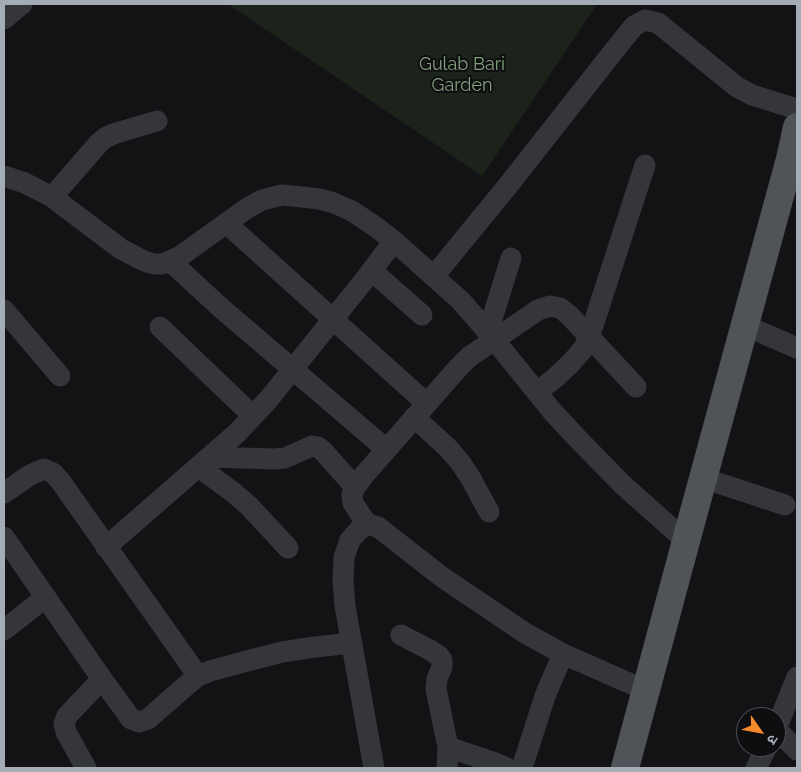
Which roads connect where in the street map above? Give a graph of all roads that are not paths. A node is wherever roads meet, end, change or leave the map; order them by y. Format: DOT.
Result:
graph roads {
  1 [pos="22,4"];
  2 [pos="4,19"];
  3 [pos="797,109"];
  4 [pos="157,121"];
  5 [pos="797,127"];
  6 [pos="794,160"];
  7 [pos="645,165"];
  8 [pos="4,176"];
  9 [pos="52,198"];
  10 [pos="226,223"];
  11 [pos="394,241"];
  12 [pos="510,258"];
  13 [pos="170,261"];
  14 [pos="372,271"];
  15 [pos="434,276"];
  16 [pos="4,310"];
  17 [pos="422,316"];
  18 [pos="333,319"];
  19 [pos="744,325"];
  20 [pos="160,327"];
  21 [pos="491,336"];
  22 [pos="589,338"];
  23 [pos="797,348"];
  24 [pos="293,370"];
  25 [pos="60,376"];
  26 [pos="636,387"];
  27 [pos="537,392"];
  28 [pos="420,410"];
  29 [pos="253,416"];
  30 [pos="386,449"];
  31 [pos="204,462"];
  32 [pos="703,478"];
  33 [pos="355,487"];
  34 [pos="4,494"];
  35 [pos="785,505"];
  36 [pos="489,512"];
  37 [pos="367,524"];
  38 [pos="4,537"];
  39 [pos="686,540"];
  40 [pos="106,546"];
  41 [pos="288,548"];
  42 [pos="46,597"];
  43 [pos="4,630"];
  44 [pos="402,635"];
  45 [pos="352,643"];
  46 [pos="563,654"];
  47 [pos="198,676"];
  48 [pos="797,677"];
  49 [pos="102,679"];
  50 [pos="645,690"];
  51 [pos="785,707"];
  52 [pos="786,739"];
  53 [pos="448,747"];
  54 [pos="797,750"];
  55 [pos="86,768"];
  56 [pos="374,768"];
  57 [pos="447,768"];
  58 [pos="507,768"];
  59 [pos="522,768"];
  60 [pos="625,768"];
  1 -- 2 [label="street"];
  3 -- 15 [label="street"];
  4 -- 9 [label="street"];
  5 -- 6 [label="main road"];
  6 -- 19 [label="main road"];
  7 -- 22 [label="street"];
  8 -- 9 [label="street"];
  9 -- 13 [label="street"];
  10 -- 11 [label="street"];
  10 -- 13 [label="street"];
  10 -- 18 [label="street"];
  11 -- 14 [label="street"];
  11 -- 15 [label="street"];
  12 -- 21 [label="street"];
  13 -- 24 [label="street"];
  14 -- 17 [label="street"];
  14 -- 18 [label="street"];
  15 -- 21 [label="street"];
  16 -- 25 [label="street"];
  18 -- 24 [label="street"];
  18 -- 28 [label="street"];
  19 -- 23 [label="street"];
  19 -- 32 [label="main road"];
  20 -- 29 [label="street"];
  21 -- 22 [label="street"];
  21 -- 27 [label="street"];
  21 -- 28 [label="street"];
  22 -- 26 [label="street"];
  22 -- 27 [label="street"];
  24 -- 29 [label="street"];
  24 -- 30 [label="street"];
  27 -- 39 [label="street"];
  28 -- 30 [label="street"];
  28 -- 36 [label="street"];
  29 -- 31 [label="street"];
  30 -- 33 [label="street"];
  31 -- 33 [label="street"];
  31 -- 40 [label="street"];
  31 -- 41 [label="street"];
  32 -- 35 [label="street"];
  32 -- 39 [label="main road"];
  33 -- 37 [label="street"];
  34 -- 40 [label="street"];
  37 -- 45 [label="street"];
  37 -- 46 [label="street"];
  38 -- 42 [label="street"];
  39 -- 50 [label="main road"];
  40 -- 47 [label="street"];
  42 -- 43 [label="street"];
  42 -- 49 [label="street"];
  44 -- 53 [label="street"];
  45 -- 47 [label="street"];
  45 -- 56 [label="street"];
  46 -- 50 [label="street"];
  46 -- 59 [label="street"];
  47 -- 49 [label="street"];
  48 -- 51 [label="street"];
  49 -- 55 [label="street"];
  50 -- 60 [label="main road"];
  52 -- 54 [label="street"];
  53 -- 57 [label="street"];
  53 -- 58 [label="street"];
}
